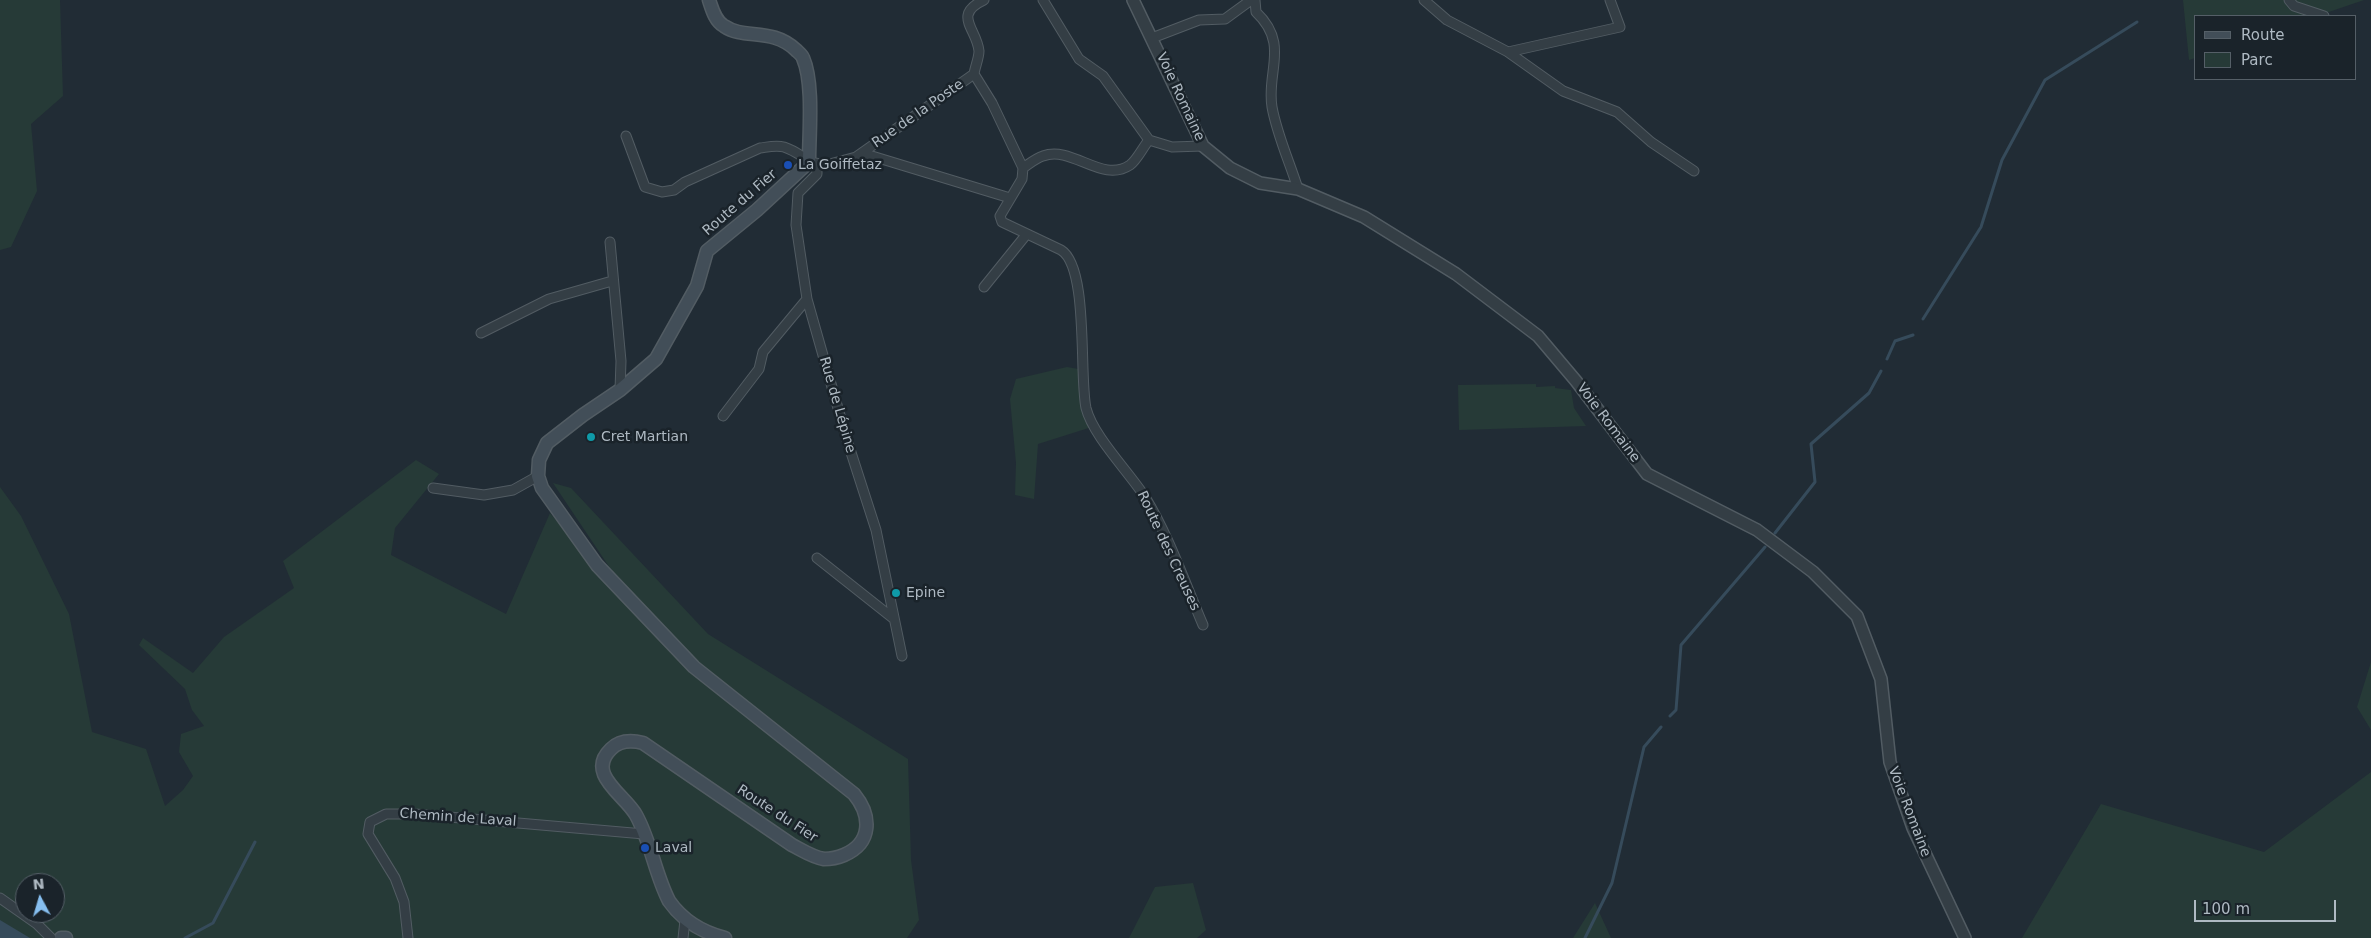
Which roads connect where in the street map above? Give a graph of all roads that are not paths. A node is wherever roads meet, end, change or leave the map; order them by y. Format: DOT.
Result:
graph roads {
  1 [pos="709,0"];
  2 [pos="984,0"];
  3 [pos="1043,0"];
  4 [pos="1132,0"];
  5 [pos="1251,0"];
  6 [pos="1255,0"];
  7 [pos="1424,0"];
  8 [pos="1610,0"];
  9 [pos="2289,0"];
  10 [pos="2321,15"];
  11 [pos="1152,38"];
  12 [pos="1508,52"];
  13 [pos="974,74"];
  14 [pos="626,136"];
  15 [pos="1149,140"];
  16 [pos="1204,146"];
  17 [pos="862,153"];
  18 [pos="809,162"];
  19 [pos="1023,168"];
  20 [pos="1694,171"];
  21 [pos="1298,189"];
  22 [pos="1010,198"];
  23 [pos="1026,235"];
  24 [pos="610,242"];
  25 [pos="612,281"];
  26 [pos="984,287"];
  27 [pos="807,300"];
  28 [pos="481,333"];
  29 [pos="620,390"];
  30 [pos="722,416"];
  31 [pos="538,476"];
  32 [pos="433,488"];
  33 [pos="817,558"];
  34 [pos="894,619"];
  35 [pos="1203,625"];
  36 [pos="902,656"];
  37 [pos="644,834"];
  38 [pos="0,898"];
  39 [pos="685,920"];
  40 [pos="51,938"];
  41 [pos="61,938"];
  42 [pos="66,938"];
  43 [pos="408,938"];
  44 [pos="684,938"];
  45 [pos="725,938"];
  46 [pos="1965,938"];
  1 -- 18 [label="main road"];
  2 -- 13 [label="street, Rue de la Poste"];
  3 -- 15 [label="street"];
  4 -- 11 [label="street, Voie Romaine"];
  5 -- 11 [label="street"];
  6 -- 21 [label="street"];
  7 -- 12 [label="street"];
  8 -- 12 [label="street"];
  9 -- 10 [label="street"];
  11 -- 16 [label="street, Voie Romaine"];
  12 -- 20 [label="street"];
  13 -- 17 [label="street, Rue de la Poste"];
  13 -- 19 [label="street"];
  14 -- 18 [label="street"];
  15 -- 16 [label="street"];
  15 -- 19 [label="street"];
  16 -- 21 [label="street, Voie Romaine"];
  17 -- 18 [label="street, Rue de la Poste"];
  17 -- 22 [label="street"];
  18 -- 27 [label="street, Rue de Lépine"];
  18 -- 29 [label="main road, Route du Fier"];
  19 -- 22 [label="street, Route des Creuses"];
  21 -- 46 [label="street, Voie Romaine"];
  22 -- 23 [label="street, Route des Creuses"];
  23 -- 26 [label="street"];
  23 -- 35 [label="street, Route des Creuses"];
  24 -- 25 [label="street"];
  25 -- 28 [label="street"];
  25 -- 29 [label="street"];
  27 -- 30 [label="street"];
  27 -- 34 [label="street, Rue de Lépine"];
  29 -- 31 [label="main road, Route du Fier"];
  31 -- 32 [label="street"];
  31 -- 37 [label="main road, Route du Fier"];
  33 -- 34 [label="street"];
  34 -- 36 [label="street, Rue de Lépine"];
  37 -- 39 [label="main road, Route du Fier"];
  37 -- 43 [label="street, Chemin de Laval"];
  38 -- 40 [label="street"];
  39 -- 44 [label="street"];
  39 -- 45 [label="main road, Route du Fier"];
  41 -- 42 [label="main road"];
}
